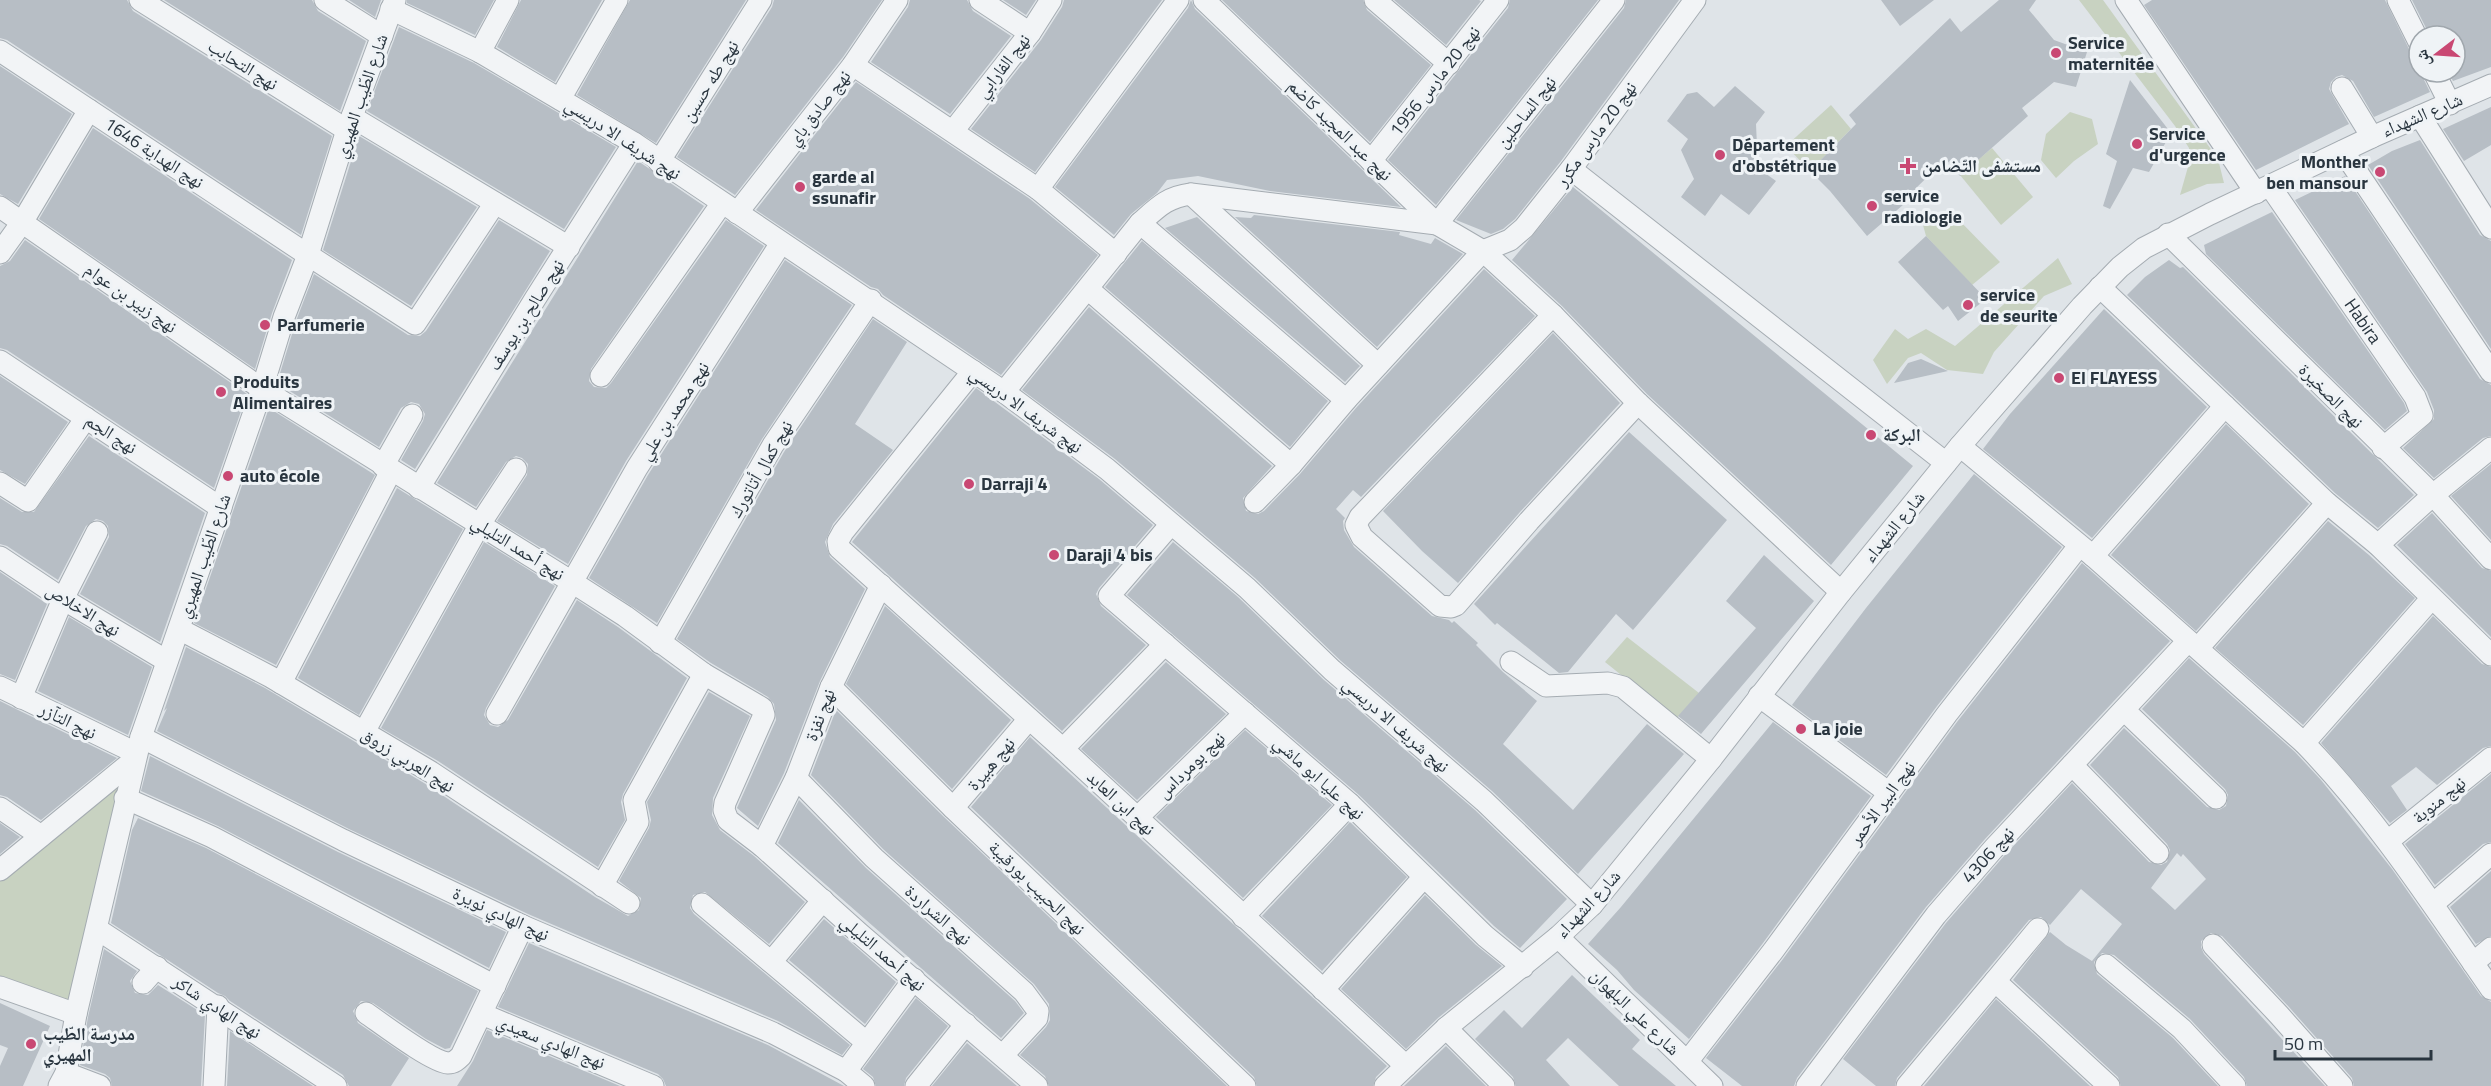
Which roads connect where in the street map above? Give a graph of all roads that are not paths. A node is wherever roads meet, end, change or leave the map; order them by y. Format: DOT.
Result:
graph roads {
  1 [pos="140,0"];
  2 [pos="325,0"];
  3 [pos="508,0"];
  4 [pos="617,0"];
  5 [pos="761,0"];
  6 [pos="897,0"];
  7 [pos="980,0"];
  8 [pos="1051,0"];
  9 [pos="1178,0"];
  10 [pos="1204,0"];
  11 [pos="1375,0"];
  12 [pos="1614,0"];
  13 [pos="1695,0"];
  14 [pos="2398,0"];
  15 [pos="1495,1"];
  16 [pos="2128,1"];
  17 [pos="393,4"];
  18 [pos="2410,24"];
  19 [pos="1030,33"];
  20 [pos="382,36"];
  21 [pos="0,51"];
  22 [pos="480,52"];
  23 [pos="1449,64"];
  24 [pos="854,65"];
  25 [pos="2440,84"];
  26 [pos="2491,85"];
  27 [pos="2342,88"];
  28 [pos="560,99"];
  29 [pos="2450,104"];
  30 [pos="89,110"];
  31 [pos="2420,116"];
  32 [pos="350,124"];
  33 [pos="953,131"];
  34 [pos="2372,137"];
  35 [pos="634,143"];
  36 [pos="2343,151"];
  37 [pos="1371,161"];
  38 [pos="659,162"];
  39 [pos="1571,169"];
  40 [pos="1038,189"];
  41 [pos="2263,189"];
  42 [pos="1191,194"];
  43 [pos="495,202"];
  44 [pos="0,207"];
  45 [pos="729,208"];
  46 [pos="23,221"];
  47 [pos="1140,223"];
  48 [pos="1437,224"];
  49 [pos="2491,228"];
  50 [pos="2168,234"];
  51 [pos="781,243"];
  52 [pos="569,247"];
  53 [pos="1483,251"];
  54 [pos="0,253"];
  55 [pos="1116,254"];
  56 [pos="308,255"];
  57 [pos="2100,287"];
  58 [pos="1088,289"];
  59 [pos="871,300"];
  60 [pos="1553,315"];
  61 [pos="0,361"];
  62 [pos="1378,365"];
  63 [pos="973,371"];
  64 [pos="2491,372"];
  65 [pos="601,376"];
  66 [pos="262,389"];
  67 [pos="1004,392"];
  68 [pos="1346,400"];
  69 [pos="1638,403"];
  70 [pos="2224,406"];
  71 [pos="412,415"];
  72 [pos="86,418"];
  73 [pos="1960,446"];
  74 [pos="2383,448"];
  75 [pos="2491,448"];
  76 [pos="1946,463"];
  77 [pos="1291,465"];
  78 [pos="387,468"];
  79 [pos="516,469"];
  80 [pos="0,483"];
  81 [pos="419,488"];
  82 [pos="2433,495"];
  83 [pos="1255,502"];
  84 [pos="2327,503"];
  85 [pos="221,508"];
  86 [pos="480,524"];
  87 [pos="1171,524"];
  88 [pos="97,532"];
  89 [pos="2378,545"];
  90 [pos="2086,551"];
  91 [pos="0,557"];
  92 [pos="2491,560"];
  93 [pos="572,582"];
  94 [pos="880,585"];
  95 [pos="1841,592"];
  96 [pos="63,598"];
  97 [pos="2431,599"];
  98 [pos="179,629"];
  99 [pos="660,643"];
  100 [pos="1165,644"];
  101 [pos="2193,645"];
  102 [pos="2491,655"];
  103 [pos="167,661"];
  104 [pos="1511,662"];
  105 [pos="704,674"];
  106 [pos="281,683"];
  107 [pos="0,687"];
  108 [pos="831,687"];
  109 [pos="1759,696"];
  110 [pos="21,698"];
  111 [pos="2124,710"];
  112 [pos="1245,712"];
  113 [pos="497,714"];
  114 [pos="1029,719"];
  115 [pos="364,732"];
  116 [pos="2304,743"];
  117 [pos="1063,749"];
  118 [pos="137,750"];
  119 [pos="2491,758"];
  120 [pos="1711,759"];
  121 [pos="2072,765"];
  122 [pos="796,778"];
  123 [pos="1889,793"];
  124 [pos="125,798"];
  125 [pos="2216,798"];
  126 [pos="1350,804"];
  127 [pos="0,808"];
  128 [pos="953,808"];
  129 [pos="1137,818"];
  130 [pos="41,836"];
  131 [pos="2388,841"];
  132 [pos="762,846"];
  133 [pos="2158,853"];
  134 [pos="2491,854"];
  135 [pos="0,870"];
  136 [pos="1423,878"];
  137 [pos="603,886"];
  138 [pos="823,900"];
  139 [pos="629,903"];
  140 [pos="702,904"];
  141 [pos="2433,904"];
  142 [pos="1592,905"];
  143 [pos="1243,917"];
  144 [pos="523,926"];
  145 [pos="97,929"];
  146 [pos="2038,929"];
  147 [pos="1558,937"];
  148 [pos="2213,945"];
  149 [pos="2491,948"];
  150 [pos="771,962"];
  151 [pos="2473,963"];
  152 [pos="2106,965"];
  153 [pos="1523,967"];
  154 [pos="914,980"];
  155 [pos="1995,981"];
  156 [pos="495,986"];
  157 [pos="0,987"];
  158 [pos="2491,989"];
  159 [pos="1323,990"];
  160 [pos="218,1006"];
  161 [pos="366,1013"];
  162 [pos="76,1014"];
  163 [pos="482,1014"];
  164 [pos="966,1024"];
  165 [pos="1446,1028"];
  166 [pos="866,1042"];
  167 [pos="1003,1055"];
  168 [pos="1687,1062"];
  169 [pos="1406,1066"];
  170 [pos="846,1071"];
  171 [pos="62,1080"];
  172 [pos="100,1086"];
  173 [pos="214,1086"];
  174 [pos="336,1086"];
  175 [pos="653,1086"];
  176 [pos="864,1086"];
  177 [pos="916,1086"];
  178 [pos="1037,1086"];
  179 [pos="1245,1086"];
  180 [pos="1385,1086"];
  181 [pos="1504,1086"];
  182 [pos="1712,1086"];
  183 [pos="1807,1086"];
  184 [pos="1907,1086"];
  185 [pos="2109,1086"];
  186 [pos="2235,1086"];
  187 [pos="2342,1086"];
  1 -- 32 [label="street, نهج التحابب"];
  2 -- 20 [label="street"];
  3 -- 22 [label="street"];
  4 -- 28 [label="street"];
  5 -- 38 [label="street, نهج طه حسين"];
  6 -- 24 [label="street, نهج صادق باي"];
  7 -- 19 [label="street"];
  8 -- 19 [label="street, نهج الفارابي"];
  9 -- 40 [label="street"];
  10 -- 37 [label="street, نهج عبد المجيد كاضم"];
  11 -- 23 [label="street"];
  12 -- 48 [label="street, نهج الساحلين"];
  13 -- 39 [label="street, نهج 20 مارس مكرر"];
  14 -- 18 [label="street"];
  15 -- 23 [label="street, نهج 20 مارس 1956"];
  16 -- 41 [label="street"];
  17 -- 20 [label="street, شارع الطّيب المهيري"];
  17 -- 22 [label="street, نهج شريف الا دريسي"];
  19 -- 33 [label="street, نهج الفارابي"];
  20 -- 32 [label="street, شارع الطّيب المهيري"];
  21 -- 30 [label="street, نهج الهداية 1646"];
  22 -- 28 [label="street, نهج شريف الا دريسي"];
  23 -- 37 [label="street, نهج 20 مارس 1956"];
  24 -- 33 [label="street"];
  24 -- 45 [label="street, نهج صادق باي"];
  25 -- 29 [label="street"];
  26 -- 29 [label="street, شارع الشهداء"];
  27 -- 34 [label="street"];
  28 -- 35 [label="street, نهج شريف الا دريسي"];
  29 -- 31 [label="street, شارع الشهداء"];
  30 -- 46 [label="street"];
  30 -- 56 [label="street, نهج الهداية 1646"];
  31 -- 34 [label="street, شارع الشهداء"];
  31 -- 49 [label="street"];
  32 -- 43 [label="street, نهج التحابب"];
  32 -- 56 [label="street, شارع الطّيب المهيري"];
  33 -- 40 [label="street"];
  34 -- 36 [label="street, شارع الشهداء"];
  35 -- 38 [label="street, نهج شريف الا دريسي"];
  35 -- 52 [label="street, نهج صالح بن يوسف"];
  36 -- 41 [label="street, شارع الشهداء"];
  36 -- 64 [label="street"];
  37 -- 48 [label="street, نهج عبد المجيد كاضم"];
  38 -- 45 [label="street, نهج شريف الا دريسي"];
  39 -- 53 [label="street, نهج 20 مارس مكرر"];
  39 -- 76 [label="street"];
  40 -- 55 [label="street"];
  41 -- 50 [label="street, شارع الشهداء"];
  41 -- 74 [label="street, Habira"];
  42 -- 47 [label="street"];
  42 -- 48 [label="street"];
  42 -- 62 [label="street"];
  43 -- 52 [label="street, نهج التحابب"];
  43 -- 56 [label="street"];
  44 -- 46 [label="street, نهج زبير بن عوام"];
  45 -- 51 [label="street, نهج شريف الا دريسي"];
  45 -- 65 [label="street, نهج صادق باي"];
  46 -- 54 [label="street"];
  46 -- 66 [label="street, نهج زبير بن عوام"];
  47 -- 55 [label="street"];
  47 -- 68 [label="street"];
  48 -- 53 [label="street, نهج عبد المجيد كاضم"];
  50 -- 57 [label="street, شارع الشهداء"];
  50 -- 74 [label="street, نهج الصخيرة"];
  51 -- 59 [label="street, نهج شريف الا دريسي"];
  51 -- 93 [label="street, نهج محمد بن علي"];
  52 -- 81 [label="street, نهج صالح بن يوسف"];
  53 -- 60 [label="street, نهج عبد المجيد كاضم"];
  53 -- 62 [label="street"];
  55 -- 58 [label="street"];
  56 -- 66 [label="street, شارع الطّيب المهيري"];
  57 -- 70 [label="street"];
  57 -- 73 [label="street, شارع الشهداء"];
  58 -- 67 [label="street"];
  58 -- 77 [label="street"];
  59 -- 63 [label="street, نهج شريف الا دريسي"];
  59 -- 99 [label="street, نهج كمال أتاتورك"];
  60 -- 69 [label="street, نهج عبد المجيد كاضم"];
  60 -- 69 [label="street"];
  61 -- 72 [label="street, نهج الجم"];
  62 -- 68 [label="street"];
  63 -- 67 [label="street, نهج شريف الا دريسي"];
  63 -- 94 [label="street, نهج ابن العابد"];
  66 -- 78 [label="street, نهج أحمد التليلي"];
  66 -- 85 [label="street, شارع الطّيب المهيري"];
  67 -- 87 [label="street, نهج شريف الا دريسي"];
  68 -- 77 [label="street"];
  69 -- 95 [label="street, نهج عبد المجيد كاضم"];
  70 -- 84 [label="street"];
  70 -- 90 [label="street, نهج البير الأحمر"];
  71 -- 78 [label="street"];
  72 -- 80 [label="street"];
  72 -- 85 [label="street, نهج الجم"];
  73 -- 76 [label="street, شارع الشهداء"];
  73 -- 90 [label="street"];
  74 -- 82 [label="street, نهج الصخيرة"];
  75 -- 82 [label="street"];
  76 -- 95 [label="street, شارع الشهداء"];
  77 -- 83 [label="street"];
  78 -- 81 [label="street, نهج أحمد التليلي"];
  78 -- 106 [label="street"];
  79 -- 86 [label="street"];
  81 -- 86 [label="street, نهج أحمد التليلي"];
  82 -- 89 [label="street"];
  82 -- 92 [label="street, نهج الصخيرة"];
  84 -- 89 [label="street"];
  84 -- 101 [label="street, نهج 4306"];
  85 -- 98 [label="street, شارع الطّيب المهيري"];
  86 -- 93 [label="street, نهج أحمد التليلي"];
  86 -- 115 [label="street"];
  87 -- 100 [label="street, نهج عليا ابو ماشي"];
  87 -- 142 [label="street, نهج شريف الا دريسي"];
  88 -- 96 [label="street"];
  89 -- 97 [label="street"];
  90 -- 101 [label="street"];
  90 -- 123 [label="street, نهج البير الأحمر"];
  91 -- 96 [label="street, نهج الاخلاص"];
  93 -- 99 [label="street, نهج أحمد التليلي"];
  93 -- 113 [label="street, نهج محمد بن علي"];
  94 -- 108 [label="street, نهج نفزة"];
  94 -- 114 [label="street, نهج ابن العابد"];
  95 -- 109 [label="street, شارع الشهداء"];
  96 -- 103 [label="street, نهج الاخلاص"];
  96 -- 110 [label="street"];
  97 -- 102 [label="street"];
  97 -- 116 [label="street"];
  98 -- 103 [label="street, شارع الطّيب المهيري"];
  98 -- 106 [label="street, نهج العربي زروق"];
  99 -- 105 [label="street, نهج أحمد التليلي"];
  100 -- 112 [label="street, نهج عليا ابو ماشي"];
  100 -- 117 [label="street"];
  101 -- 111 [label="street, نهج 4306"];
  101 -- 116 [label="street"];
  103 -- 118 [label="street, شارع الطّيب المهيري"];
  104 -- 120 [label="street"];
  105 -- 132 [label="street, نهج أحمد التليلي"];
  105 -- 137 [label="street"];
  106 -- 115 [label="street, نهج العربي زروق"];
  107 -- 110 [label="street, نهج التآزر"];
  108 -- 122 [label="street, نهج نفزة"];
  108 -- 128 [label="street, نهج الحبيب بورقيبة"];
  109 -- 120 [label="street, شارع الشهداء"];
  109 -- 123 [label="street"];
  110 -- 118 [label="street, نهج التآزر"];
  111 -- 121 [label="street, نهج 4306"];
  111 -- 125 [label="street"];
  112 -- 126 [label="street, نهج عليا ابو ماشي"];
  112 -- 129 [label="street, نهج بومرداس"];
  114 -- 117 [label="street, نهج ابن العابد"];
  114 -- 128 [label="street, نهج هبيرة"];
  115 -- 137 [label="street, نهج العربي زروق"];
  116 -- 131 [label="street"];
  117 -- 129 [label="street, نهج ابن العابد"];
  118 -- 124 [label="street, شارع الطّيب المهيري"];
  118 -- 130 [label="street"];
  118 -- 144 [label="street, نهج الهادي نويرة"];
  119 -- 131 [label="street, نهج منوبة"];
  120 -- 142 [label="street, شارع الشهداء"];
  121 -- 133 [label="street"];
  121 -- 183 [label="street, نهج 4306"];
  122 -- 132 [label="street, نهج نفزة"];
  122 -- 167 [label="street, نهج الشراردة"];
  123 -- 168 [label="street, نهج البير الأحمر"];
  124 -- 145 [label="street, شارع الطّيب المهيري"];
  124 -- 156 [label="street"];
  126 -- 136 [label="street, نهج عليا ابو ماشي"];
  126 -- 143 [label="street"];
  127 -- 130 [label="street"];
  128 -- 179 [label="street, نهج الحبيب بورقيبة"];
  129 -- 143 [label="street, نهج ابن العابد"];
  130 -- 135 [label="street"];
  131 -- 141 [label="street"];
  132 -- 138 [label="street, نهج أحمد التليلي"];
  134 -- 141 [label="street"];
  136 -- 153 [label="street, نهج عليا ابو ماشي"];
  136 -- 159 [label="street"];
  137 -- 139 [label="street, نهج العربي زروق"];
  138 -- 150 [label="street"];
  138 -- 154 [label="street, نهج أحمد التليلي"];
  140 -- 150 [label="street"];
  141 -- 151 [label="street"];
  142 -- 147 [label="street, شارع الشهداء"];
  143 -- 159 [label="street, نهج ابن العابد"];
  144 -- 156 [label="street"];
  144 -- 170 [label="street, نهج الهادي نويرة"];
  145 -- 160 [label="street, نهج الهادي شاكر"];
  145 -- 162 [label="street, شارع الطّيب المهيري"];
  146 -- 155 [label="street"];
  147 -- 153 [label="street, شارع الشهداء"];
  147 -- 168 [label="street, شارع علي البلهوان"];
  148 -- 187 [label="street"];
  149 -- 151 [label="street"];
  150 -- 166 [label="street"];
  151 -- 158 [label="street"];
  152 -- 186 [label="street"];
  153 -- 165 [label="street, شارع الشهداء"];
  154 -- 164 [label="street, نهج أحمد التليلي"];
  154 -- 166 [label="street"];
  155 -- 184 [label="street"];
  155 -- 185 [label="street"];
  156 -- 163 [label="street"];
  157 -- 162 [label="street"];
  159 -- 169 [label="street, نهج ابن العابد"];
  160 -- 173 [label="street"];
  160 -- 174 [label="street, نهج الهادي شاكر"];
  161 -- 163 [label="street"];
  162 -- 171 [label="street, شارع الطّيب المهيري"];
  163 -- 175 [label="street, نهج الهادي سعيدي"];
  164 -- 167 [label="street, نهج أحمد التليلي"];
  164 -- 177 [label="street"];
  165 -- 169 [label="street, شارع الشهداء"];
  165 -- 181 [label="street"];
  166 -- 170 [label="street"];
  167 -- 178 [label="street, نهج أحمد التليلي"];
  168 -- 182 [label="street, شارع علي البلهوان"];
  169 -- 180 [label="street, شارع الشهداء"];
  170 -- 176 [label="street, نهج الهادي نويرة"];
  171 -- 172 [label="street"];
}
